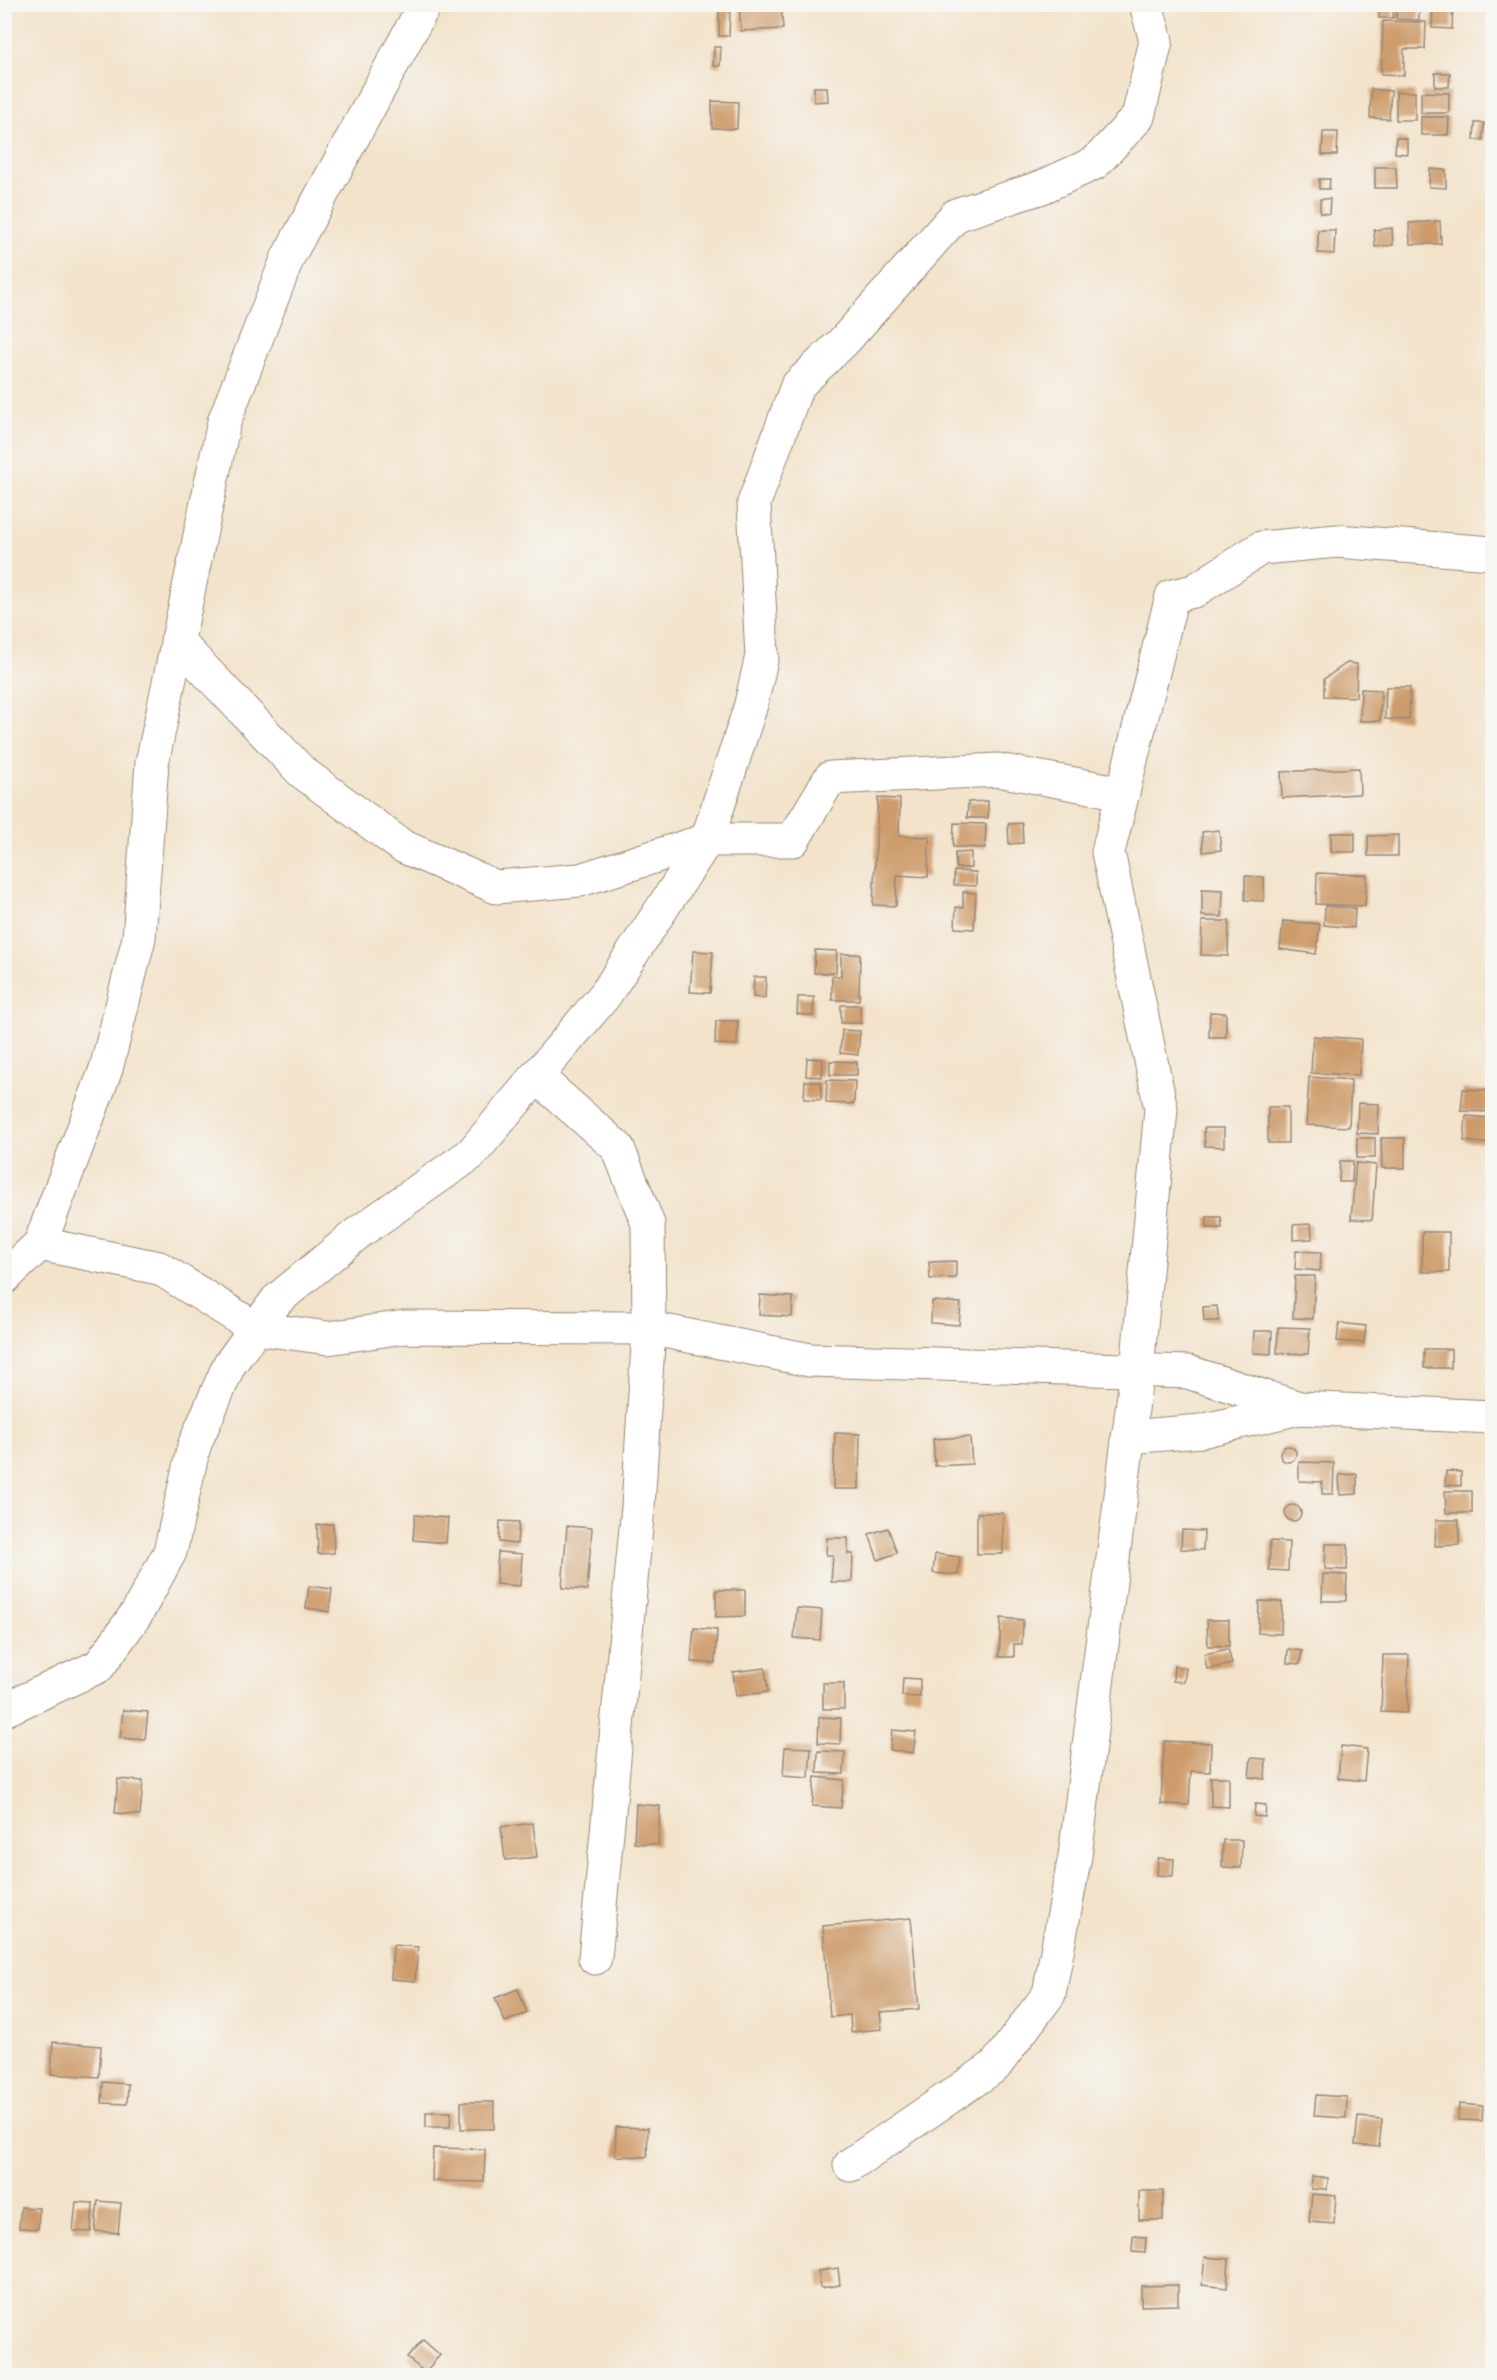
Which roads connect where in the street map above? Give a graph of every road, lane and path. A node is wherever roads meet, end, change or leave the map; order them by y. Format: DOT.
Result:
graph roads {
  1 [pos="425,4"];
  2 [pos="1146,4"];
  3 [pos="1492,553"];
  4 [pos="177,641"];
  5 [pos="1123,793"];
  6 [pos="707,840"];
  7 [pos="536,1076"];
  8 [pos="40,1244"];
  9 [pos="4,1278"];
  10 [pos="255,1328"];
  11 [pos="649,1328"];
  12 [pos="1137,1370"];
  13 [pos="1299,1408"];
  14 [pos="1492,1417"];
  15 [pos="1128,1437"];
  16 [pos="4,1710"];
  17 [pos="595,1958"];
  18 [pos="850,2165"];
  1 -- 4 [label="street"];
  2 -- 6 [label="street"];
  3 -- 5 [label="street"];
  4 -- 6 [label="street"];
  4 -- 8 [label="street"];
  5 -- 6 [label="street"];
  5 -- 12 [label="street"];
  6 -- 7 [label="street"];
  7 -- 10 [label="street"];
  7 -- 11 [label="street"];
  8 -- 9 [label="street"];
  8 -- 10 [label="street"];
  10 -- 11 [label="street"];
  10 -- 16 [label="street"];
  11 -- 12 [label="street"];
  11 -- 17 [label="street"];
  12 -- 13 [label="street"];
  12 -- 15 [label="street"];
  13 -- 14 [label="street"];
  13 -- 15 [label="street"];
  15 -- 18 [label="street"];
}
